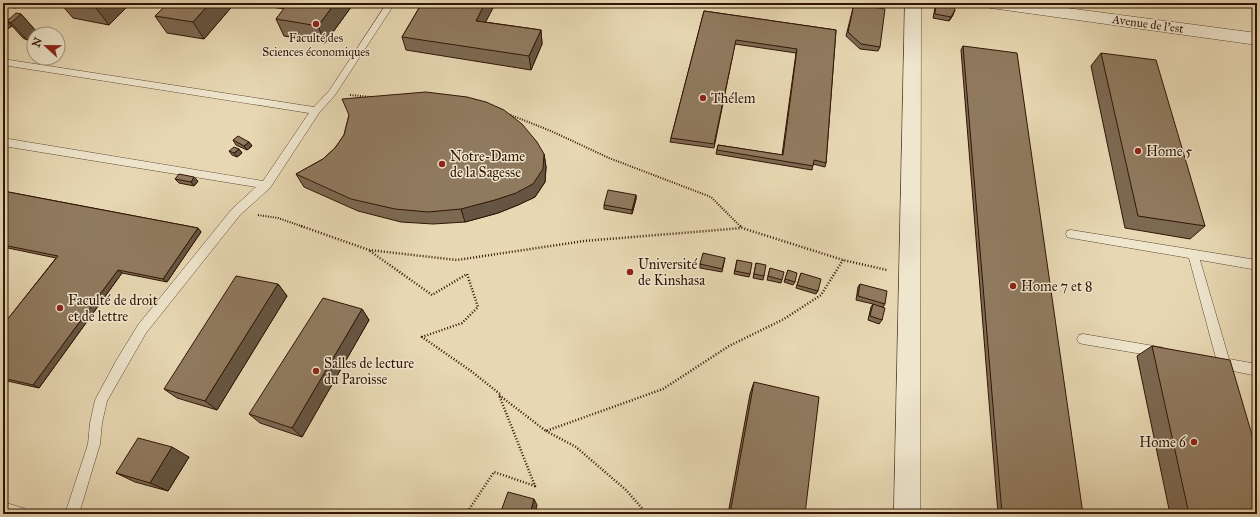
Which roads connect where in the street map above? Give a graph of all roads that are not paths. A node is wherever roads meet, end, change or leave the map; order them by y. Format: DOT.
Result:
graph roads {
  1 [pos="391,3"];
  2 [pos="913,3"];
  3 [pos="991,3"];
  4 [pos="1257,39"];
  5 [pos="3,62"];
  6 [pos="316,111"];
  7 [pos="3,142"];
  8 [pos="266,185"];
  9 [pos="1071,234"];
  10 [pos="1193,254"];
  11 [pos="1257,265"];
  12 [pos="1083,339"];
  13 [pos="1169,354"];
  14 [pos="1208,361"];
  15 [pos="1224,364"];
  16 [pos="1257,370"];
  17 [pos="3,509"];
  18 [pos="21,514"];
  19 [pos="72,514"];
  20 [pos="907,514"];
  1 -- 6 [label="lane"];
  2 -- 20 [label="street"];
  3 -- 4 [label="street, Avenue de l'est"];
  5 -- 6 [label="lane"];
  6 -- 8 [label="lane"];
  7 -- 8 [label="lane"];
  8 -- 19 [label="lane"];
  9 -- 10 [label="lane"];
  10 -- 11 [label="lane"];
  10 -- 15 [label="lane"];
  12 -- 13 [label="lane"];
  14 -- 15 [label="lane"];
  15 -- 16 [label="lane"];
  17 -- 18 [label="lane"];
}
